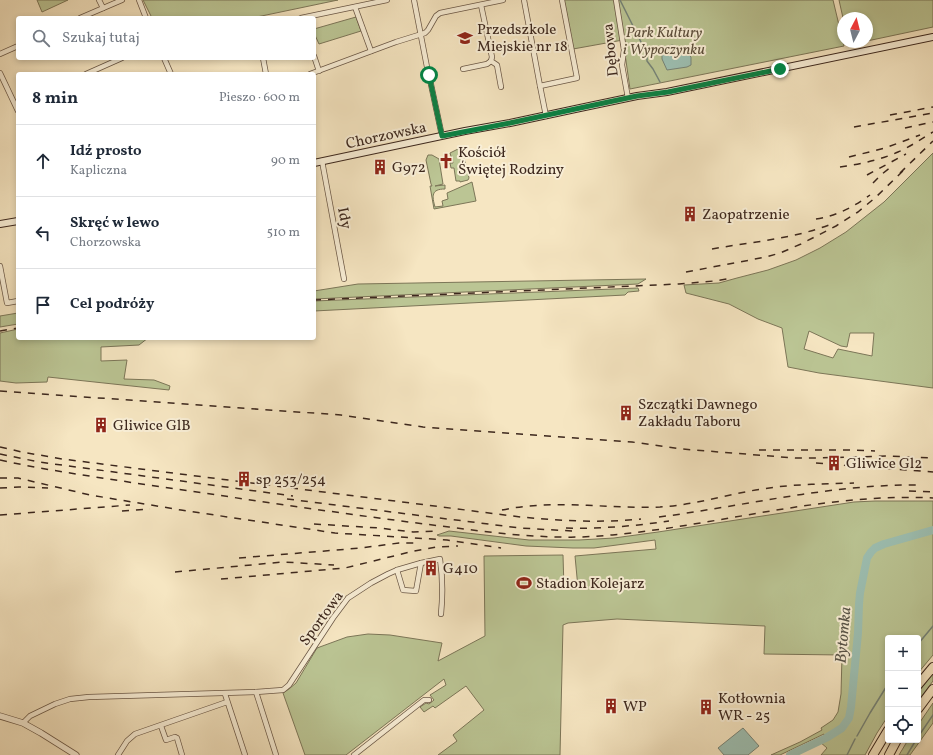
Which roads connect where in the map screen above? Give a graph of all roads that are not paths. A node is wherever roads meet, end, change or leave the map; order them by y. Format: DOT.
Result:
graph roads {
  1 [pos="99,0"];
  2 [pos="122,0"];
  3 [pos="139,0"];
  4 [pos="387,0"];
  5 [pos="414,0"];
  6 [pos="503,0"];
  7 [pos="524,0"];
  8 [pos="562,0"];
  9 [pos="616,0"];
  10 [pos="481,5"];
  11 [pos="354,7"];
  12 [pos="102,8"];
  13 [pos="84,16"];
  14 [pos="145,16"];
  15 [pos="310,16"];
  16 [pos="422,35"];
  17 [pos="933,37"];
  18 [pos="16,47"];
  19 [pos="371,51"];
  20 [pos="0,54"];
  21 [pos="118,60"];
  22 [pos="165,60"];
  23 [pos="263,60"];
  24 [pos="315,60"];
  25 [pos="491,61"];
  26 [pos="427,67"];
  27 [pos="463,69"];
  28 [pos="319,71"];
  29 [pos="90,72"];
  30 [pos="170,72"];
  31 [pos="266,72"];
  32 [pos="316,72"];
  33 [pos="0,73"];
  34 [pos="429,75"];
  35 [pos="540,86"];
  36 [pos="501,88"];
  37 [pos="628,98"];
  38 [pos="16,107"];
  39 [pos="546,116"];
  40 [pos="442,136"];
  41 [pos="322,161"];
  42 [pos="316,162"];
  43 [pos="16,221"];
  44 [pos="0,224"];
  45 [pos="0,266"];
  46 [pos="344,279"];
  47 [pos="16,301"];
  48 [pos="421,563"];
  49 [pos="398,570"];
  50 [pos="441,614"];
  51 [pos="933,667"];
  52 [pos="921,681"];
  53 [pos="933,689"];
  54 [pos="256,692"];
  55 [pos="225,694"];
  56 [pos="429,700"];
  57 [pos="227,702"];
  58 [pos="920,707"];
  59 [pos="0,716"];
  60 [pos="23,723"];
  61 [pos="161,726"];
  62 [pos="885,735"];
  63 [pos="896,743"];
  64 [pos="76,755"];
  65 [pos="118,755"];
  66 [pos="182,755"];
  67 [pos="245,755"];
  68 [pos="276,755"];
  69 [pos="354,755"];
  70 [pos="873,755"];
  71 [pos="889,755"];
  1 -- 12 [label="street"];
  2 -- 12 [label="street"];
  3 -- 14 [label="street"];
  4 -- 11 [label="street"];
  5 -- 16 [label="street"];
  6 -- 10 [label="street"];
  7 -- 35 [label="street"];
  8 -- 35 [label="street"];
  9 -- 37 [label="street, Dębowa"];
  10 -- 16 [label="street"];
  10 -- 25 [label="street"];
  11 -- 15 [label="street"];
  11 -- 19 [label="street"];
  12 -- 13 [label="street"];
  16 -- 19 [label="street"];
  16 -- 26 [label="street"];
  17 -- 37 [label="main road, Chorzowska"];
  18 -- 20 [label="street"];
  19 -- 28 [label="street"];
  21 -- 29 [label="street"];
  22 -- 30 [label="street"];
  23 -- 31 [label="street"];
  24 -- 28 [label="street"];
  25 -- 27 [label="street"];
  25 -- 36 [label="street"];
  28 -- 32 [label="street"];
  33 -- 38 [label="street"];
  34 -- 40 [label="street"];
  35 -- 39 [label="street"];
  37 -- 39 [label="main road, Chorzowska"];
  39 -- 40 [label="main road, Chorzowska"];
  40 -- 41 [label="main road, Chorzowska"];
  41 -- 42 [label="main road, Chorzowska"];
  41 -- 46 [label="street, Idy"];
  43 -- 44 [label="main road"];
  45 -- 47 [label="street"];
  48 -- 49 [label="street, Sportowa"];
  48 -- 49 [label="street"];
  48 -- 50 [label="street, Sportowa"];
  49 -- 54 [label="street, Sportowa"];
  51 -- 52 [label="highway"];
  53 -- 58 [label="highway"];
  54 -- 55 [label="street, Sportowa"];
  54 -- 68 [label="street"];
  55 -- 57 [label="street"];
  55 -- 60 [label="street, Sportowa"];
  56 -- 69 [label="street"];
  57 -- 61 [label="street"];
  57 -- 67 [label="street"];
  59 -- 60 [label="street"];
  60 -- 64 [label="street"];
  61 -- 65 [label="street"];
  61 -- 66 [label="street"];
  62 -- 70 [label="highway"];
  63 -- 71 [label="highway"];
}
